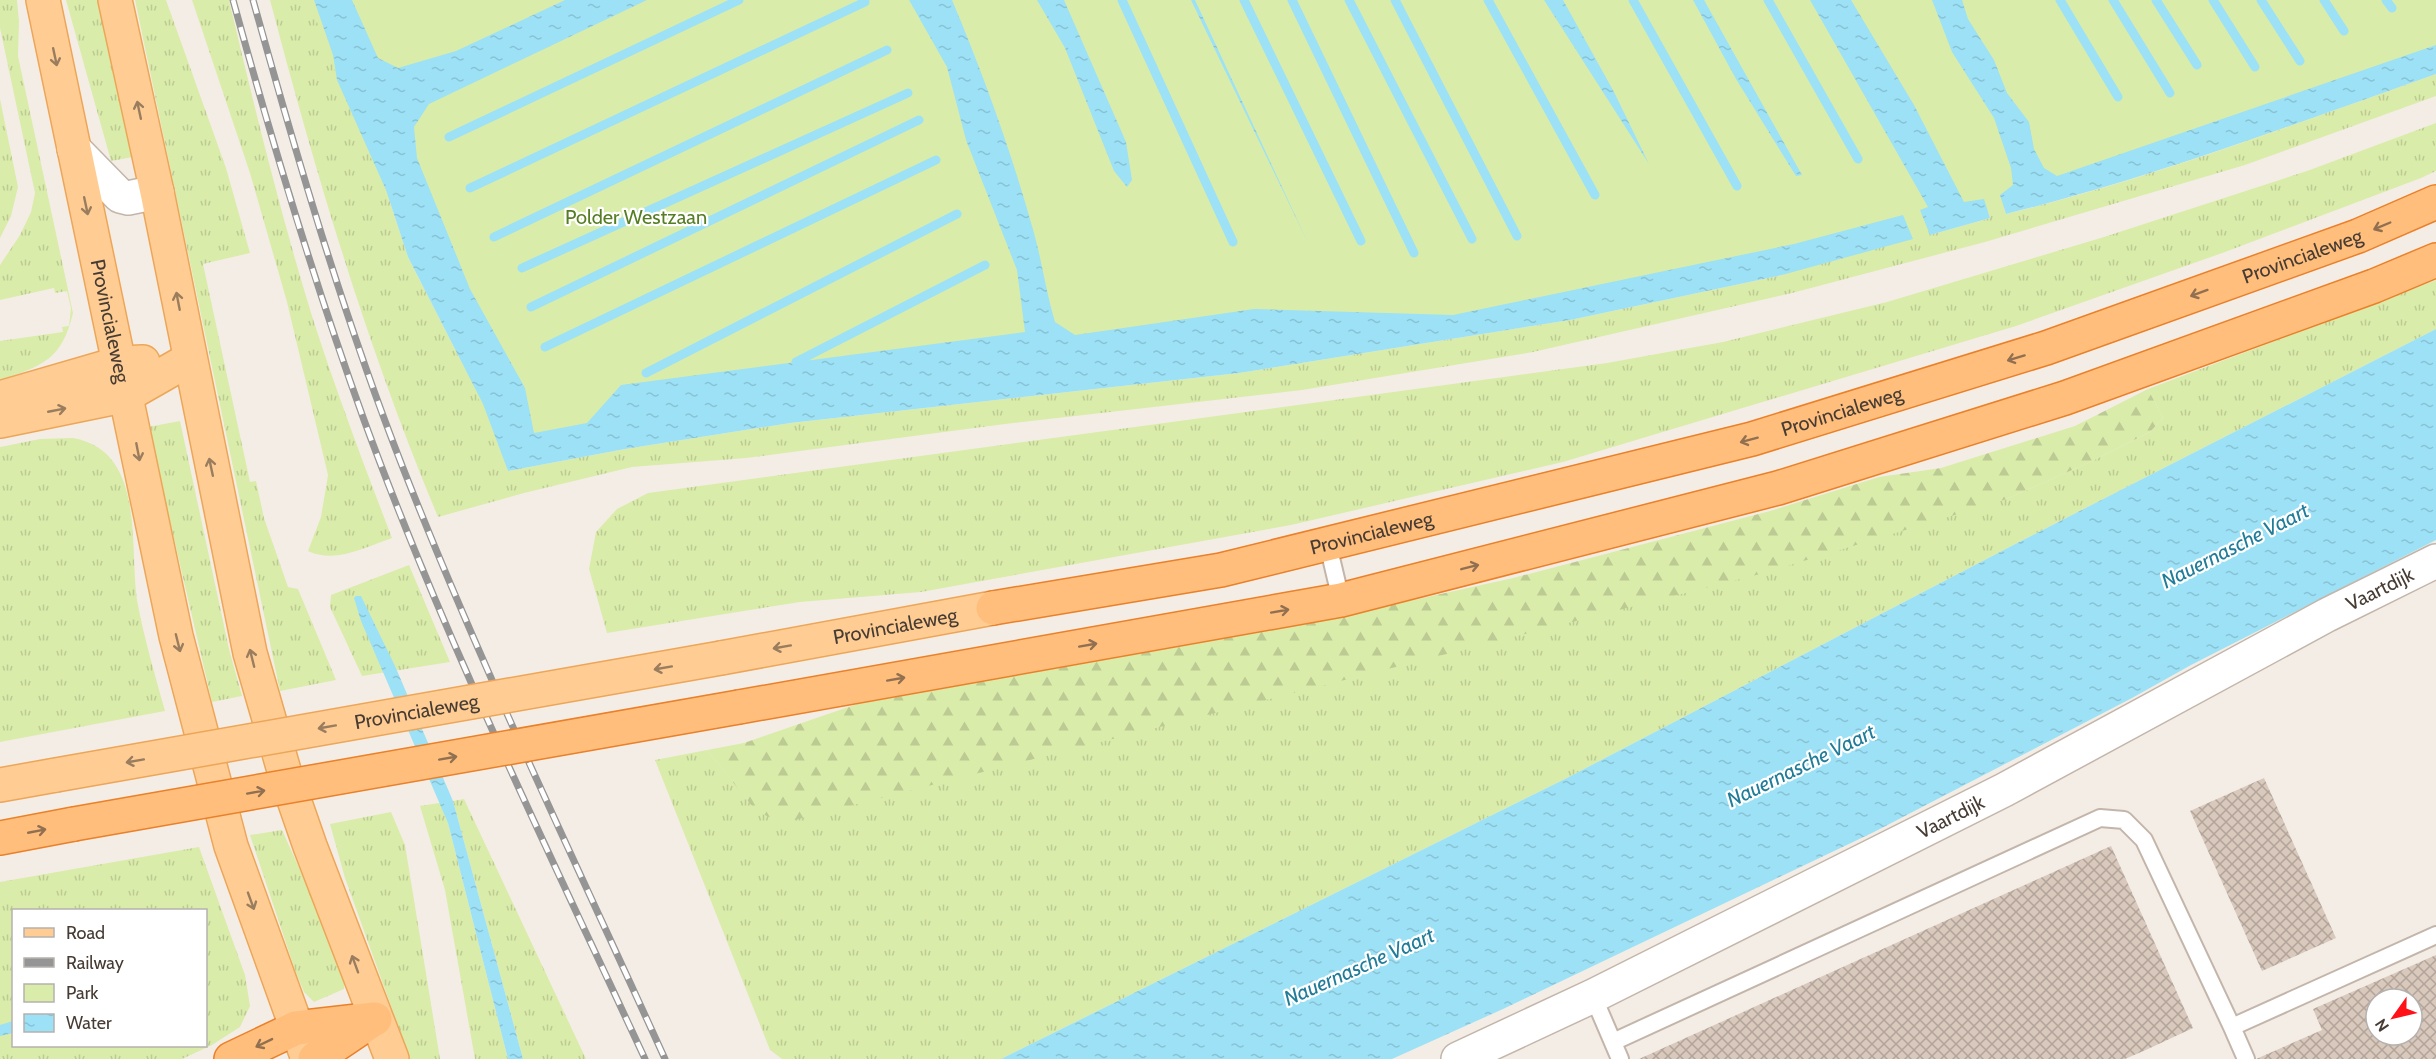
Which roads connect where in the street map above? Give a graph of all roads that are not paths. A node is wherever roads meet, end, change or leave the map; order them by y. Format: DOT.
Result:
graph roads {
  1 [pos="43,0"];
  2 [pos="115,0"];
  3 [pos="74,149"];
  4 [pos="157,192"];
  5 [pos="2436,202"];
  6 [pos="2436,260"];
  7 [pos="190,359"];
  8 [pos="120,363"];
  9 [pos="127,395"];
  10 [pos="0,398"];
  11 [pos="0,421"];
  12 [pos="1328,545"];
  13 [pos="2436,561"];
  14 [pos="1341,600"];
  15 [pos="993,608"];
  16 [pos="0,785"];
  17 [pos="0,838"];
  18 [pos="2436,935"];
  19 [pos="1593,996"];
  20 [pos="375,1018"];
  21 [pos="2232,1027"];
  22 [pos="296,1028"];
  23 [pos="1613,1042"];
  24 [pos="231,1059"];
  25 [pos="308,1059"];
  26 [pos="315,1059"];
  27 [pos="392,1059"];
  28 [pos="1458,1059"];
  29 [pos="1620,1059"];
  30 [pos="2246,1059"];
  1 -- 3 [label="main road, Provincialeweg, one-way"];
  4 -- 2 [label="main road, one-way"];
  3 -- 4 [label="street"];
  3 -- 8 [label="main road, Provincialeweg, one-way"];
  7 -- 4 [label="main road, one-way"];
  5 -- 12 [label="highway, Provincialeweg, one-way"];
  14 -- 6 [label="highway, one-way"];
  7 -- 8 [label="main road"];
  7 -- 9 [label="main road"];
  20 -- 7 [label="main road, one-way"];
  8 -- 9 [label="main road, Provincialeweg"];
  8 -- 10 [label="main road"];
  11 -- 9 [label="main road, one-way"];
  9 -- 22 [label="main road, Provincialeweg, one-way"];
  12 -- 14 [label="lane"];
  12 -- 15 [label="highway, Provincialeweg"];
  13 -- 19 [label="street, Vaartdijk"];
  17 -- 14 [label="highway, one-way, bridge"];
  15 -- 16 [label="main road, Provincialeweg, one-way, bridge"];
  18 -- 21 [label="lane"];
  19 -- 23 [label="lane"];
  19 -- 28 [label="street, Vaartdijk"];
  20 -- 22 [label="highway"];
  20 -- 26 [label="highway"];
  20 -- 27 [label="main road"];
  21 -- 23 [label="lane"];
  21 -- 30 [label="lane"];
  22 -- 24 [label="highway, one-way"];
  22 -- 25 [label="main road, Provincialeweg"];
  23 -- 29 [label="lane"];
}
